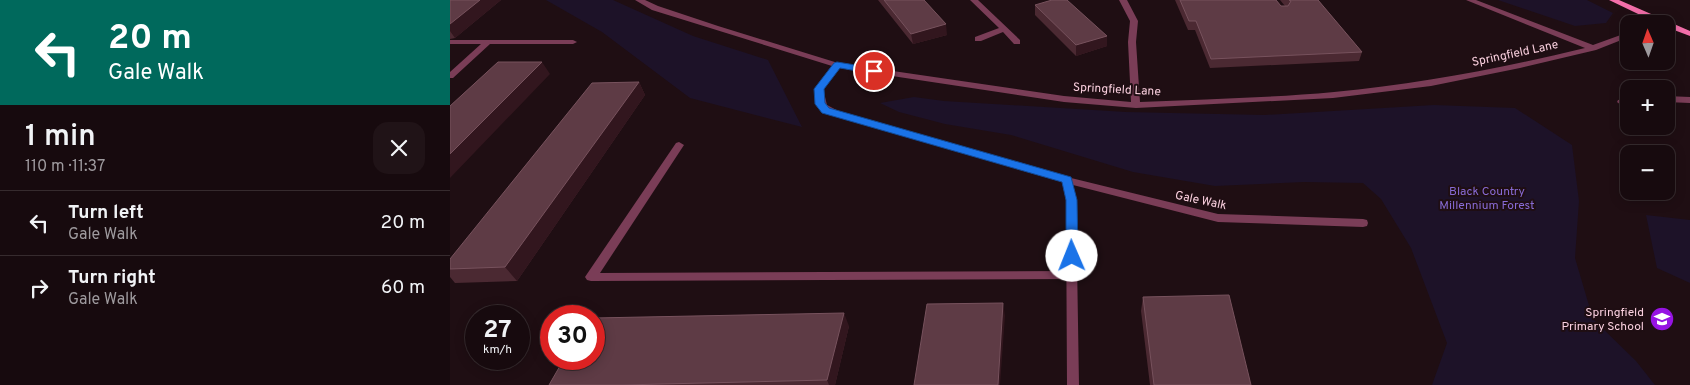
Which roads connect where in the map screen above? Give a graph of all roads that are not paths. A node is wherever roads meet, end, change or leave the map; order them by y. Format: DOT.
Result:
graph roads {
  1 [pos="639,0"];
  2 [pos="974,0"];
  3 [pos="1123,0"];
  4 [pos="1470,0"];
  5 [pos="1613,0"];
  6 [pos="1644,15"];
  7 [pos="1675,28"];
  8 [pos="1004,29"];
  9 [pos="1690,34"];
  10 [pos="1620,38"];
  11 [pos="978,39"];
  12 [pos="450,42"];
  13 [pos="488,42"];
  14 [pos="573,42"];
  15 [pos="1017,42"];
  16 [pos="1593,48"];
  17 [pos="837,65"];
  18 [pos="450,76"];
  19 [pos="1675,99"];
  20 [pos="1690,100"];
  21 [pos="1136,105"];
  22 [pos="680,145"];
  23 [pos="1068,180"];
  24 [pos="1363,223"];
  25 [pos="1072,275"];
  26 [pos="1073,385"];
  1 -- 17 [label="street, Springfield Lane"];
  2 -- 8 [label="street"];
  3 -- 21 [label="street"];
  4 -- 16 [label="street"];
  5 -- 6 [label="main road"];
  7 -- 9 [label="main road"];
  8 -- 11 [label="street"];
  8 -- 15 [label="street"];
  10 -- 16 [label="street, Springfield Lane"];
  12 -- 13 [label="street"];
  13 -- 14 [label="street"];
  13 -- 18 [label="street"];
  16 -- 21 [label="street, Springfield Lane"];
  17 -- 21 [label="street, Springfield Lane"];
  17 -- 23 [label="street, Gale Walk"];
  19 -- 20 [label="street"];
  22 -- 25 [label="street"];
  23 -- 24 [label="street, Gale Walk"];
  23 -- 25 [label="street"];
  25 -- 26 [label="street"];
}
